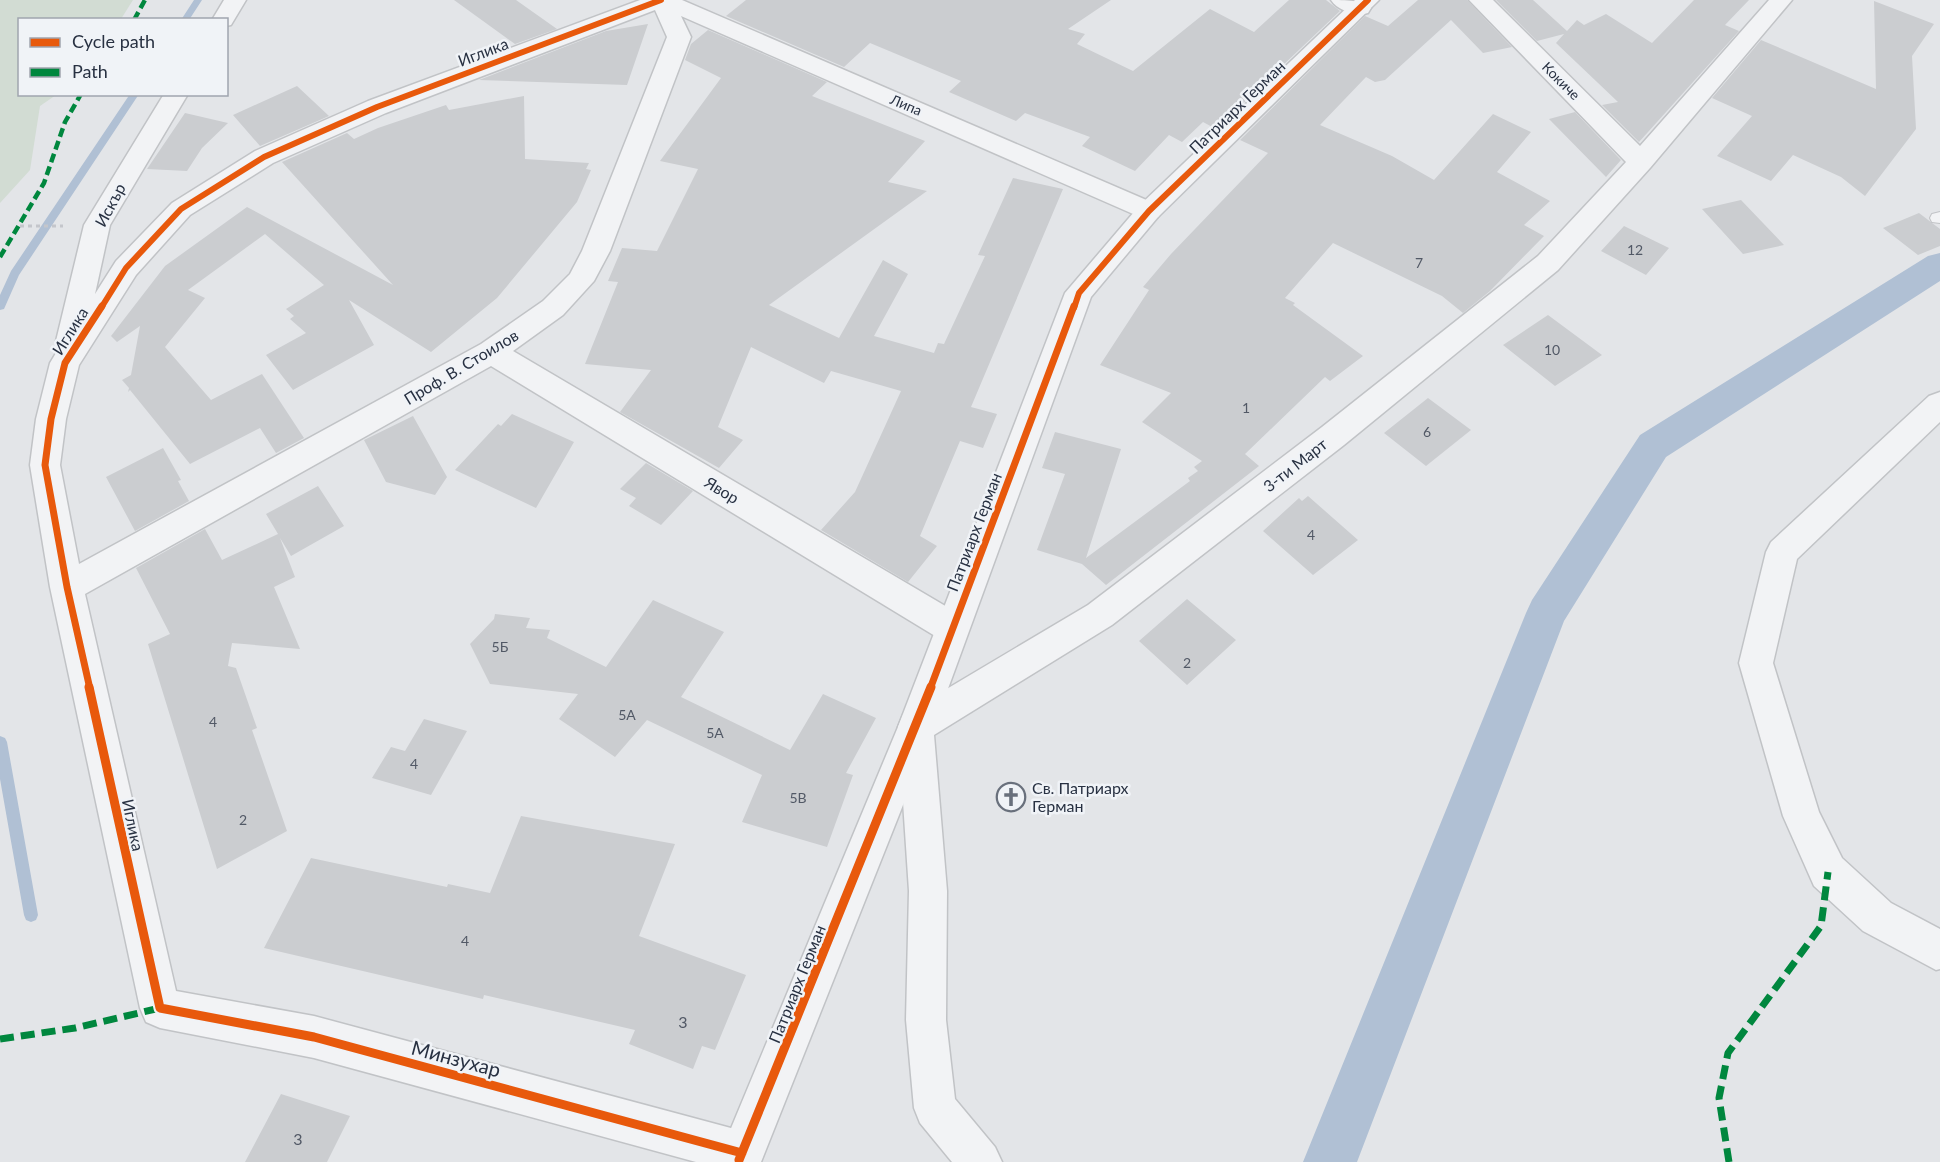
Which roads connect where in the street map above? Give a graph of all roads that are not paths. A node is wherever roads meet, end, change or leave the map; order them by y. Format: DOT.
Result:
graph roads {
  1 [pos="235,0"];
  2 [pos="662,0"];
  3 [pos="1480,0"];
  4 [pos="1781,0"];
  5 [pos="1357,3"];
  6 [pos="224,18"];
  7 [pos="175,96"];
  8 [pos="1641,162"];
  9 [pos="1149,211"];
  10 [pos="491,352"];
  11 [pos="64,363"];
  12 [pos="1940,404"];
  13 [pos="66,587"];
  14 [pos="952,628"];
  15 [pos="916,726"];
  16 [pos="1940,949"];
  17 [pos="160,1008"];
  18 [pos="740,1157"];
  19 [pos="980,1162"];
  1 -- 6 [label="street"];
  2 -- 9 [label="street, Липа"];
  2 -- 10 [label="street, Проф. В. Стоилов"];
  2 -- 11 [label="street, Иглика"];
  3 -- 8 [label="street, Кокиче"];
  4 -- 8 [label="street, 3-ти Март"];
  5 -- 9 [label="street, Патриарх Герман"];
  7 -- 11 [label="street, Искър"];
  8 -- 15 [label="street, 3-ти Март"];
  9 -- 14 [label="street, Патриарх Герман"];
  10 -- 13 [label="street, Проф. В. Стоилов"];
  10 -- 14 [label="street, Явор"];
  11 -- 13 [label="street, Иглика"];
  12 -- 16 [label="street"];
  13 -- 17 [label="street, Иглика"];
  14 -- 15 [label="street, Патриарх Герман"];
  15 -- 18 [label="street, Патриарх Герман"];
  15 -- 19 [label="street"];
  17 -- 18 [label="street, Минзухар"];
}
